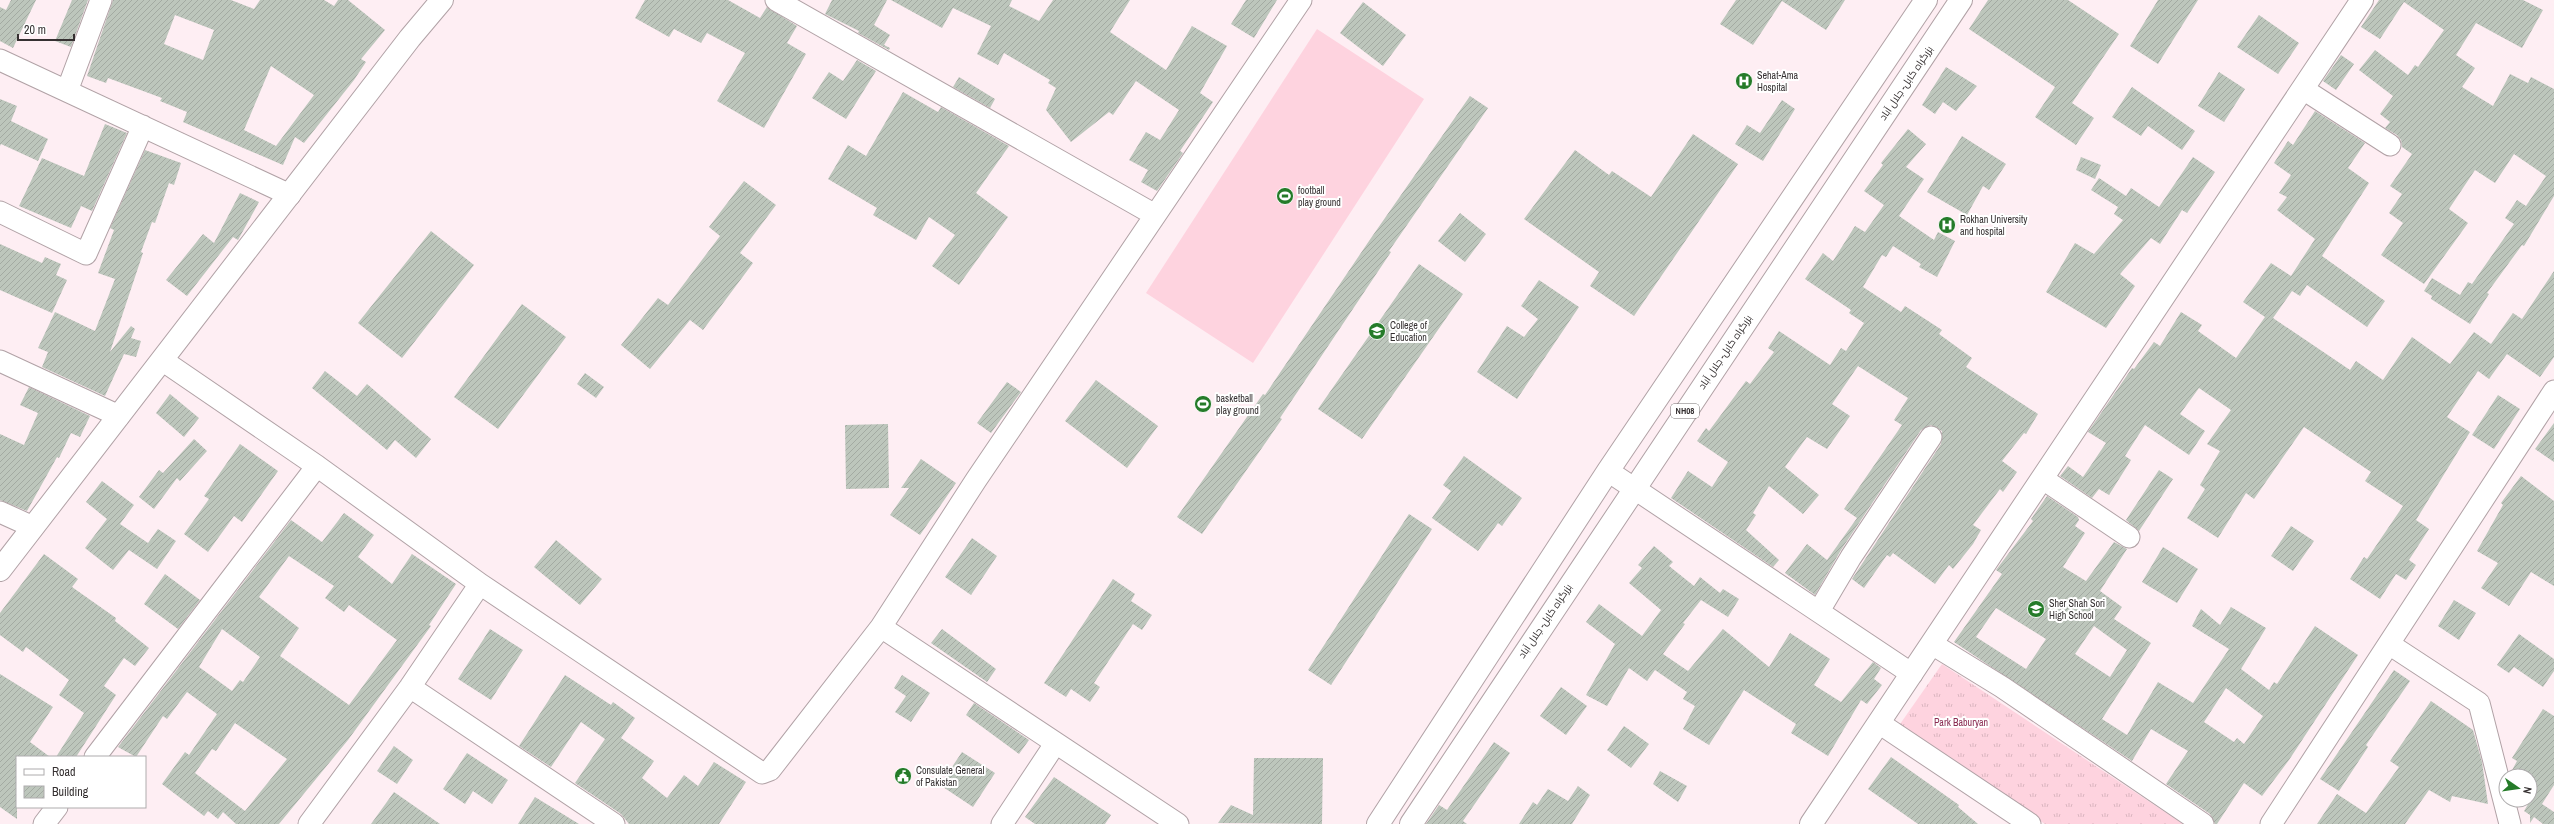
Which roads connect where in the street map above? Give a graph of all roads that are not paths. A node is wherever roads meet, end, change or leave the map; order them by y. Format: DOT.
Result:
graph roads {
  1 [pos="101,0"];
  2 [pos="442,0"];
  3 [pos="776,0"];
  4 [pos="1300,0"];
  5 [pos="1926,0"];
  6 [pos="1961,0"];
  7 [pos="2362,0"];
  8 [pos="0,60"];
  9 [pos="2303,89"];
  10 [pos="67,91"];
  11 [pos="143,126"];
  12 [pos="2390,145"];
  13 [pos="290,195"];
  14 [pos="0,212"];
  15 [pos="1155,215"];
  16 [pos="162,360"];
  17 [pos="0,361"];
  18 [pos="2554,391"];
  19 [pos="119,416"];
  20 [pos="1932,437"];
  21 [pos="317,466"];
  22 [pos="1608,471"];
  23 [pos="2043,479"];
  24 [pos="1634,488"];
  25 [pos="0,512"];
  26 [pos="33,527"];
  27 [pos="2129,537"];
  28 [pos="0,570"];
  29 [pos="480,584"];
  30 [pos="1819,611"];
  31 [pos="881,627"];
  32 [pos="1932,644"];
  33 [pos="2389,644"];
  34 [pos="1912,674"];
  35 [pos="410,687"];
  36 [pos="1879,723"];
  37 [pos="1055,744"];
  38 [pos="96,756"];
  39 [pos="56,808"];
  40 [pos="44,824"];
  41 [pos="309,824"];
  42 [pos="614,824"];
  43 [pos="1002,824"];
  44 [pos="1178,824"];
  45 [pos="1378,824"];
  46 [pos="1411,824"];
  47 [pos="1811,824"];
  48 [pos="2030,824"];
  49 [pos="2203,824"];
  50 [pos="2271,824"];
  51 [pos="2510,824"];
  1 -- 10 [label="street"];
  2 -- 13 [label="main road"];
  3 -- 15 [label="street"];
  4 -- 15 [label="street"];
  5 -- 22 [label="main road"];
  6 -- 24 [label="main road, بزرگراه کابل- جلال آباد / NH08"];
  7 -- 9 [label="main road"];
  8 -- 10 [label="street"];
  9 -- 12 [label="street"];
  9 -- 23 [label="main road"];
  10 -- 11 [label="street"];
  11 -- 13 [label="street"];
  11 -- 14 [label="street"];
  13 -- 16 [label="main road"];
  15 -- 31 [label="street"];
  16 -- 19 [label="main road"];
  16 -- 21 [label="street"];
  17 -- 19 [label="street"];
  18 -- 33 [label="street"];
  19 -- 26 [label="main road"];
  20 -- 30 [label="street"];
  21 -- 29 [label="street"];
  21 -- 38 [label="street"];
  22 -- 24 [label="street"];
  22 -- 45 [label="main road"];
  23 -- 27 [label="street"];
  23 -- 32 [label="main road"];
  24 -- 30 [label="street"];
  24 -- 46 [label="main road, بزرگراه کابل- جلال آباد / NH08"];
  25 -- 26 [label="street"];
  26 -- 28 [label="main road"];
  29 -- 31 [label="street"];
  29 -- 35 [label="street"];
  30 -- 34 [label="street"];
  31 -- 37 [label="street"];
  32 -- 34 [label="main road"];
  32 -- 49 [label="street"];
  33 -- 50 [label="street"];
  33 -- 51 [label="street"];
  34 -- 36 [label="main road"];
  35 -- 41 [label="street"];
  35 -- 42 [label="street"];
  36 -- 47 [label="main road"];
  36 -- 48 [label="street"];
  37 -- 43 [label="street"];
  37 -- 44 [label="street"];
  39 -- 40 [label="street"];
}
